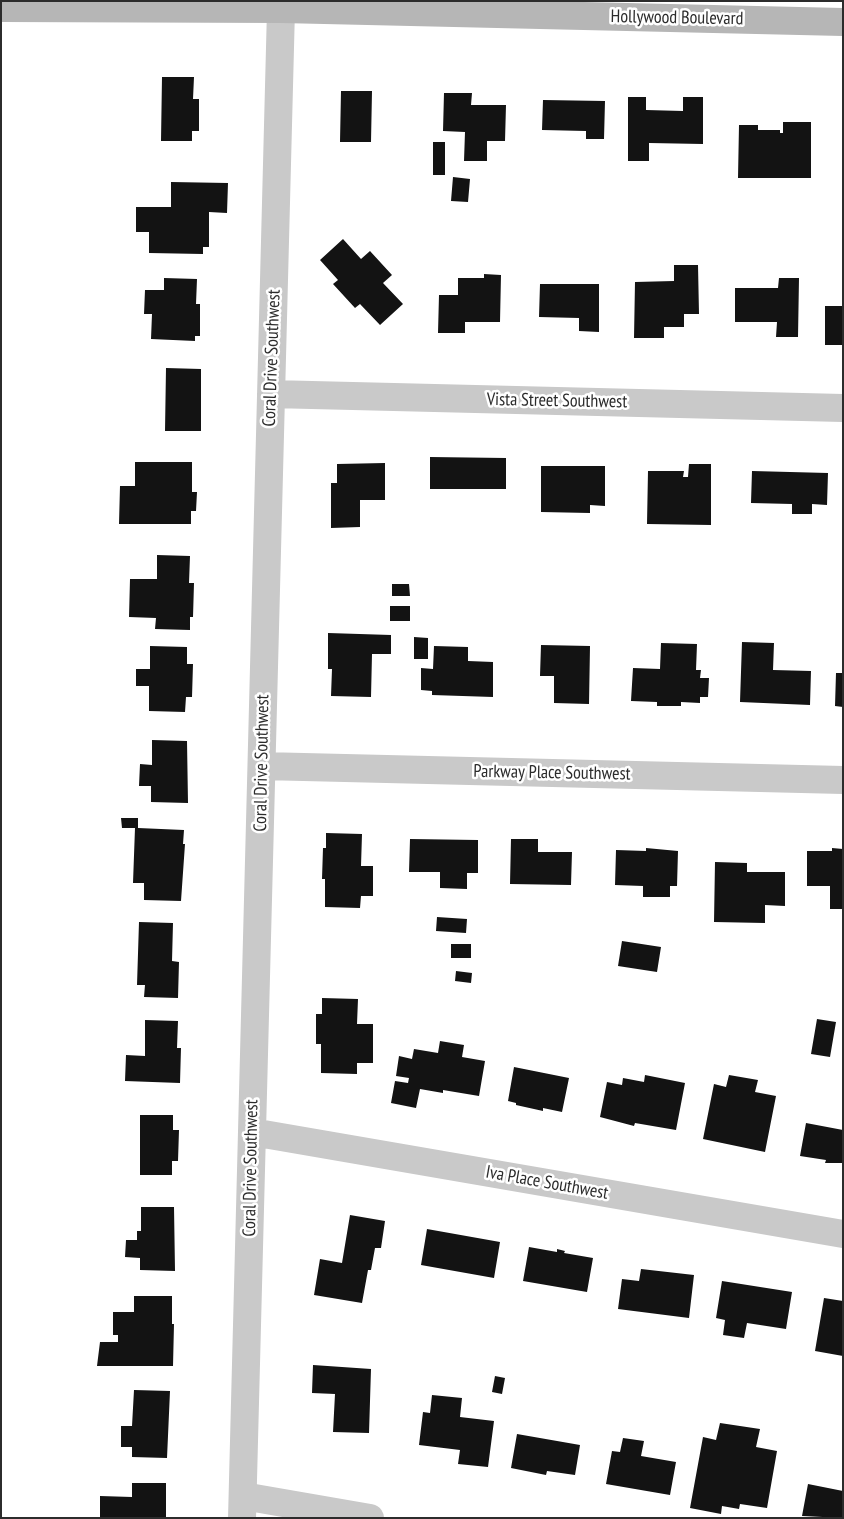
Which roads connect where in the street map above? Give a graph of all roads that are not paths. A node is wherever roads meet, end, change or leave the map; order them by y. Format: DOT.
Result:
graph roads {
  1 [pos="1,8"];
  2 [pos="281,9"];
  3 [pos="843,22"];
  4 [pos="271,394"];
  5 [pos="843,408"];
  6 [pos="262,766"];
  7 [pos="843,780"];
  8 [pos="252,1132"];
  9 [pos="843,1234"];
  10 [pos="243,1507"];
  11 [pos="370,1518"];
  1 -- 2 [label="street, Hollywood Boulevard"];
  2 -- 3 [label="street, Hollywood Boulevard"];
  2 -- 4 [label="street, Coral Drive Southwest"];
  4 -- 5 [label="street, Vista Street Southwest"];
  4 -- 6 [label="street, Coral Drive Southwest"];
  6 -- 7 [label="street, Parkway Place Southwest"];
  6 -- 8 [label="street, Coral Drive Southwest"];
  8 -- 9 [label="street, Iva Place Southwest"];
  8 -- 10 [label="street, Coral Drive Southwest"];
  10 -- 11 [label="street"];
}
